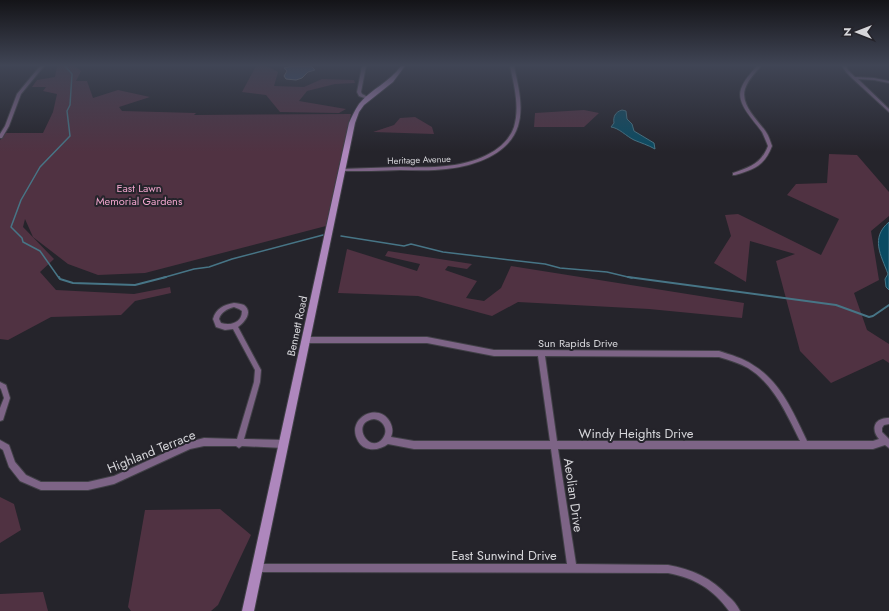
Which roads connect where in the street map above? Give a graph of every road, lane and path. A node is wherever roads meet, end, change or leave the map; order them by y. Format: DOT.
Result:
graph roads {
  1 [pos="19,95"];
  2 [pos="360,95"];
  3 [pos="372,95"];
  4 [pos="516,95"];
  5 [pos="742,95"];
  6 [pos="872,95"];
  7 [pos="367,98"];
  8 [pos="889,111"];
  9 [pos="0,137"];
  10 [pos="342,170"];
  11 [pos="736,174"];
  12 [pos="235,326"];
  13 [pos="306,340"];
  14 [pos="541,353"];
  15 [pos="0,385"];
  16 [pos="0,418"];
  17 [pos="889,421"];
  18 [pos="386,440"];
  19 [pos="887,443"];
  20 [pos="0,444"];
  21 [pos="239,444"];
  22 [pos="284,444"];
  23 [pos="554,445"];
  24 [pos="805,446"];
  25 [pos="257,568"];
  26 [pos="572,569"];
  27 [pos="248,611"];
  28 [pos="735,611"];
  1 -- 9 [label="street"];
  2 -- 7 [label="street"];
  3 -- 7 [label="street, Bennett Road"];
  4 -- 10 [label="street, Heritage Avenue"];
  5 -- 11 [label="street"];
  6 -- 8 [label="street"];
  7 -- 10 [label="street, Bennett Road"];
  10 -- 13 [label="street, Bennett Road"];
  12 -- 12 [label="street"];
  12 -- 21 [label="street"];
  13 -- 14 [label="street, Sun Rapids Drive"];
  13 -- 22 [label="street, Bennett Road"];
  14 -- 23 [label="street, Aeolian Drive"];
  14 -- 24 [label="street, Sun Rapids Drive"];
  15 -- 16 [label="street"];
  17 -- 19 [label="street, Windy Heights Drive"];
  18 -- 18 [label="street, Windy Heights Drive"];
  18 -- 23 [label="street, Windy Heights Drive"];
  19 -- 24 [label="street, Windy Heights Drive"];
  20 -- 21 [label="street, Highland Terrace"];
  21 -- 22 [label="street, Highland Terrace"];
  22 -- 25 [label="street, Bennett Road"];
  23 -- 24 [label="street, Windy Heights Drive"];
  23 -- 26 [label="street, Aeolian Drive"];
  25 -- 26 [label="street, East Sunwind Drive"];
  25 -- 27 [label="street, Bennett Road"];
  26 -- 28 [label="street, East Sunwind Drive"];
}
